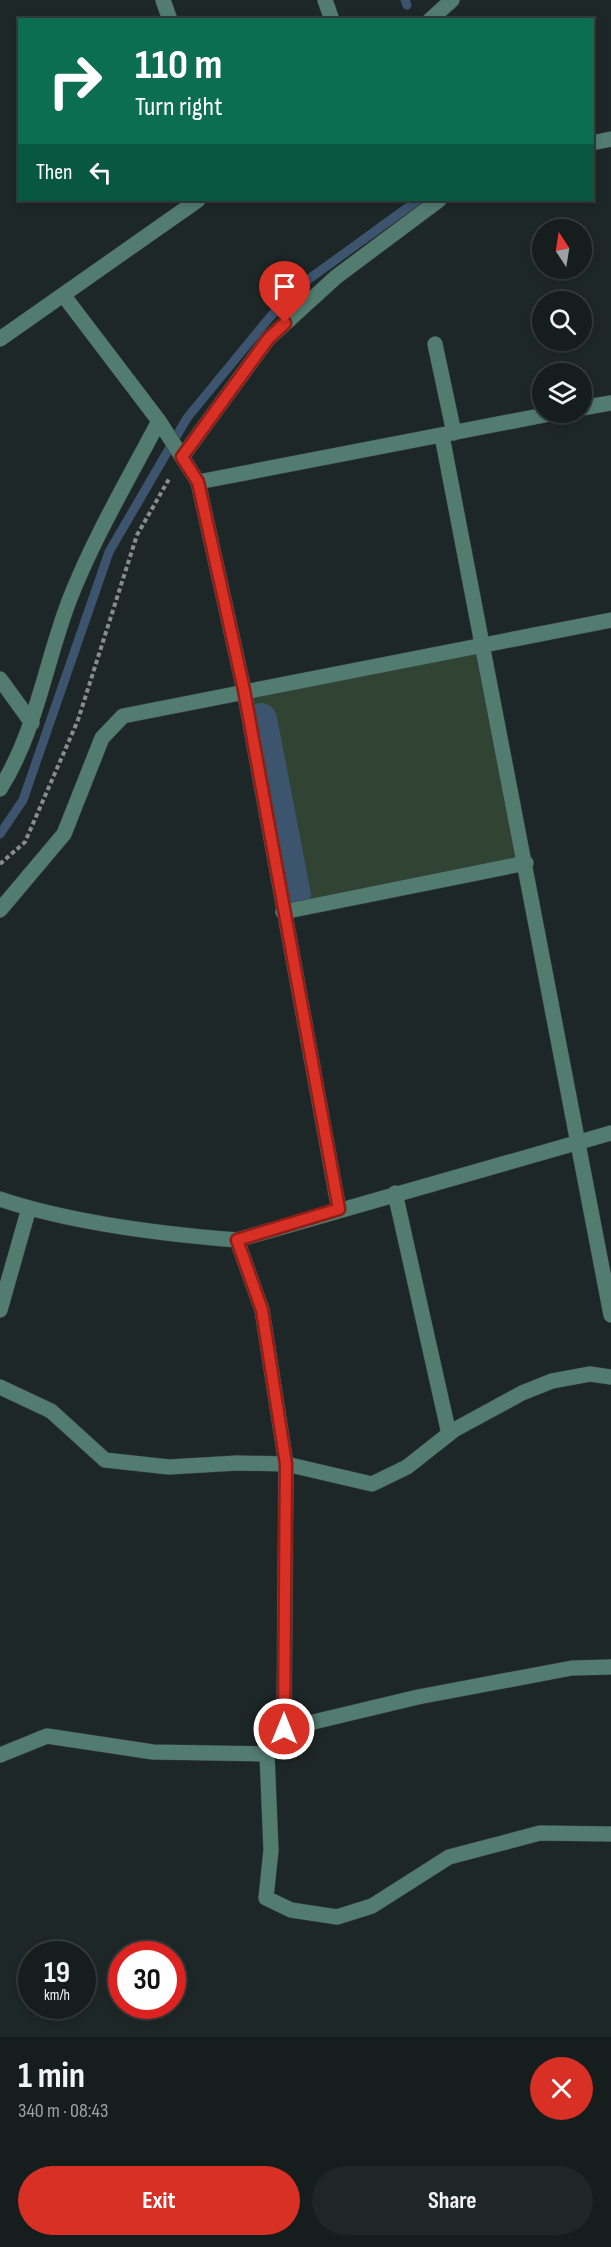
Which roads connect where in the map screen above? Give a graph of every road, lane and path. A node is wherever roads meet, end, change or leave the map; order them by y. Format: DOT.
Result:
graph roads {
  1 [pos="163,0"];
  2 [pos="325,0"];
  3 [pos="452,0"];
  4 [pos="169,18"];
  5 [pos="331,18"];
  6 [pos="432,18"];
  7 [pos="611,140"];
  8 [pos="594,143"];
  9 [pos="197,201"];
  10 [pos="439,201"];
  11 [pos="64,296"];
  12 [pos="0,339"];
  13 [pos="435,344"];
  14 [pos="611,403"];
  15 [pos="592,406"];
  16 [pos="532,418"];
  17 [pos="159,421"];
  18 [pos="448,434"];
  19 [pos="182,457"];
  20 [pos="198,482"];
  21 [pos="611,620"];
  22 [pos="482,644"];
  23 [pos="0,680"];
  24 [pos="244,690"];
  25 [pos="32,723"];
  26 [pos="0,789"];
  27 [pos="526,863"];
  28 [pos="0,864"];
  29 [pos="0,910"];
  30 [pos="283,912"];
  31 [pos="611,1133"];
  32 [pos="579,1142"];
  33 [pos="396,1193"];
  34 [pos="0,1199"];
  35 [pos="29,1208"];
  36 [pos="339,1209"];
  37 [pos="237,1240"];
  38 [pos="0,1310"];
  39 [pos="611,1316"];
  40 [pos="611,1377"];
  41 [pos="0,1387"];
  42 [pos="449,1434"];
  43 [pos="286,1464"];
  44 [pos="611,1666"];
  45 [pos="284,1729"];
  46 [pos="267,1754"];
  47 [pos="0,1755"];
  48 [pos="611,1834"];
  1 -- 4 [label="street"];
  2 -- 5 [label="street"];
  3 -- 6 [label="street"];
  7 -- 8 [label="street"];
  9 -- 11 [label="street"];
  10 -- 19 [label="street"];
  11 -- 12 [label="street"];
  11 -- 17 [label="street"];
  13 -- 18 [label="street"];
  14 -- 15 [label="street"];
  16 -- 18 [label="street"];
  17 -- 19 [label="street"];
  17 -- 25 [label="street"];
  18 -- 20 [label="street"];
  18 -- 22 [label="street"];
  19 -- 20 [label="street"];
  19 -- 28 [label="path"];
  20 -- 24 [label="street"];
  21 -- 22 [label="street"];
  22 -- 24 [label="street"];
  22 -- 27 [label="street"];
  23 -- 25 [label="street"];
  24 -- 29 [label="street"];
  24 -- 30 [label="street"];
  25 -- 26 [label="street"];
  27 -- 30 [label="street"];
  27 -- 32 [label="street"];
  30 -- 36 [label="street"];
  31 -- 32 [label="street"];
  32 -- 33 [label="street"];
  32 -- 39 [label="street"];
  33 -- 36 [label="street"];
  33 -- 42 [label="street"];
  34 -- 35 [label="street"];
  35 -- 37 [label="street"];
  35 -- 38 [label="street"];
  36 -- 37 [label="street"];
  37 -- 43 [label="street"];
  40 -- 42 [label="street"];
  41 -- 43 [label="street"];
  42 -- 43 [label="street"];
  43 -- 45 [label="street"];
  44 -- 45 [label="street"];
  45 -- 46 [label="street"];
  46 -- 47 [label="street"];
  46 -- 48 [label="street"];
}
